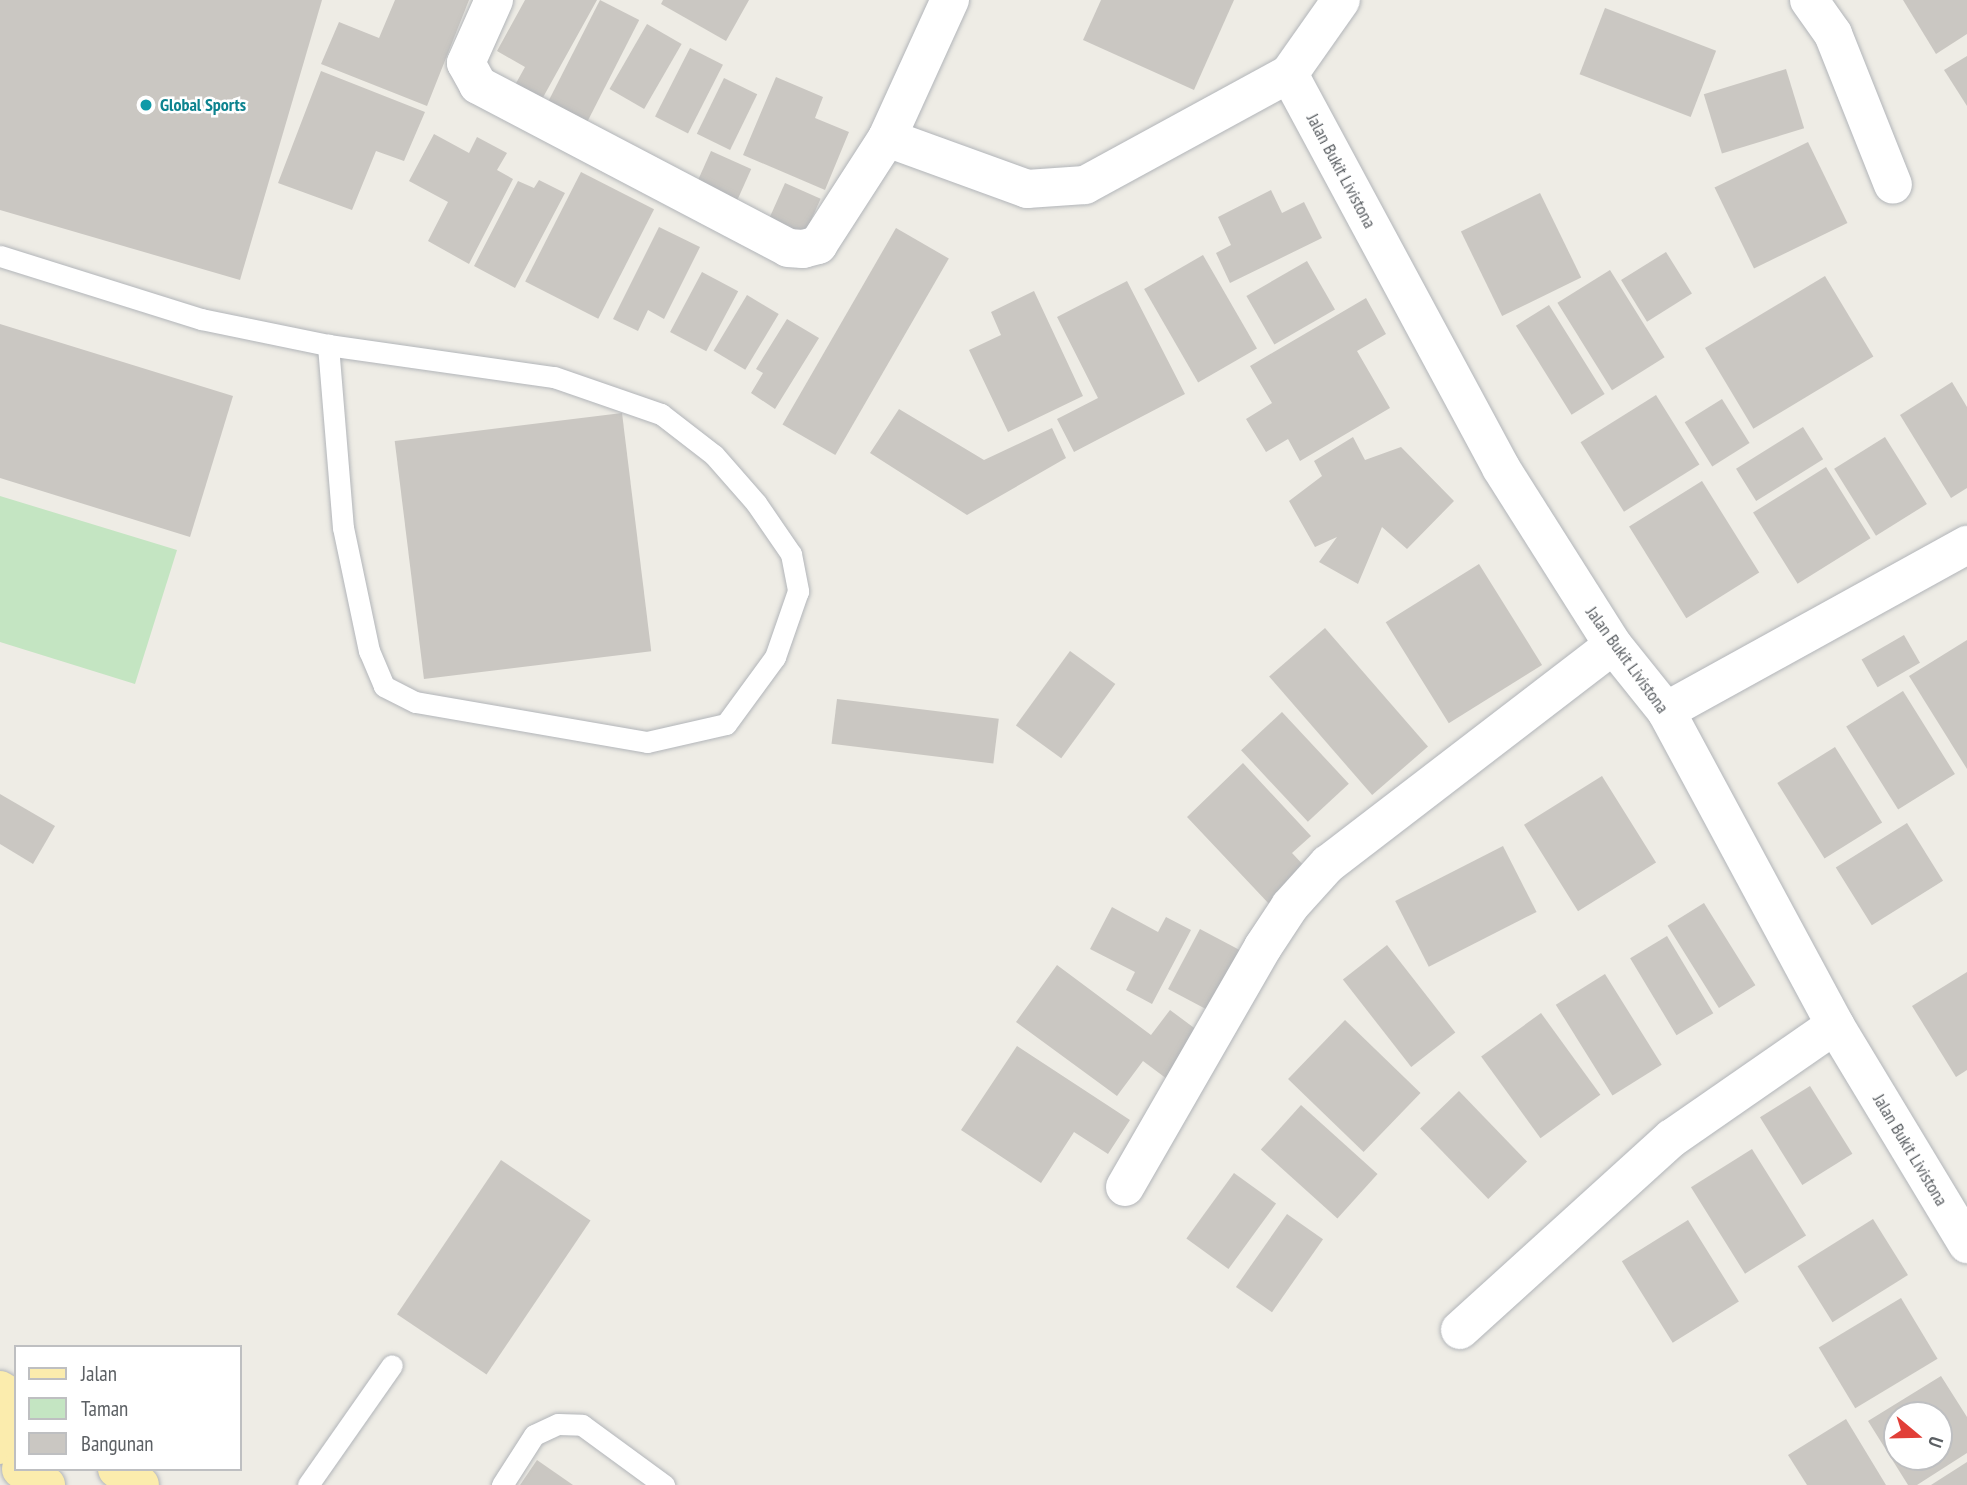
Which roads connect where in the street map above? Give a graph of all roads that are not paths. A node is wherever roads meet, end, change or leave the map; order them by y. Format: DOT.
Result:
graph roads {
  1 [pos="494,0"];
  2 [pos="950,0"];
  3 [pos="1341,0"];
  4 [pos="1809,0"];
  5 [pos="1289,74"];
  6 [pos="887,138"];
  7 [pos="1893,185"];
  8 [pos="0,256"];
  9 [pos="328,345"];
  10 [pos="1967,545"];
  11 [pos="1613,645"];
  12 [pos="1666,711"];
  13 [pos="1835,1025"];
  14 [pos="1125,1187"];
  15 [pos="1967,1244"];
  16 [pos="1460,1330"];
  17 [pos="392,1365"];
  18 [pos="14,1423"];
  19 [pos="0,1444"];
  20 [pos="24,1471"];
  21 [pos="120,1471"];
  22 [pos="46,1485"];
  23 [pos="140,1485"];
  24 [pos="308,1485"];
  25 [pos="502,1485"];
  26 [pos="664,1485"];
  1 -- 6 [label="street"];
  2 -- 6 [label="street"];
  3 -- 5 [label="street"];
  4 -- 7 [label="street"];
  5 -- 6 [label="street"];
  5 -- 11 [label="street, Jalan Bukit Livistona"];
  8 -- 9 [label="lane"];
  9 -- 9 [label="lane"];
  10 -- 12 [label="street"];
  11 -- 12 [label="street, Jalan Bukit Livistona"];
  11 -- 14 [label="street"];
  12 -- 13 [label="street, Jalan Bukit Livistona"];
  13 -- 15 [label="street, Jalan Bukit Livistona"];
  13 -- 16 [label="street"];
  17 -- 24 [label="lane"];
  18 -- 19 [label="main road"];
  20 -- 22 [label="main road"];
  21 -- 23 [label="main road"];
  25 -- 26 [label="lane"];
}
